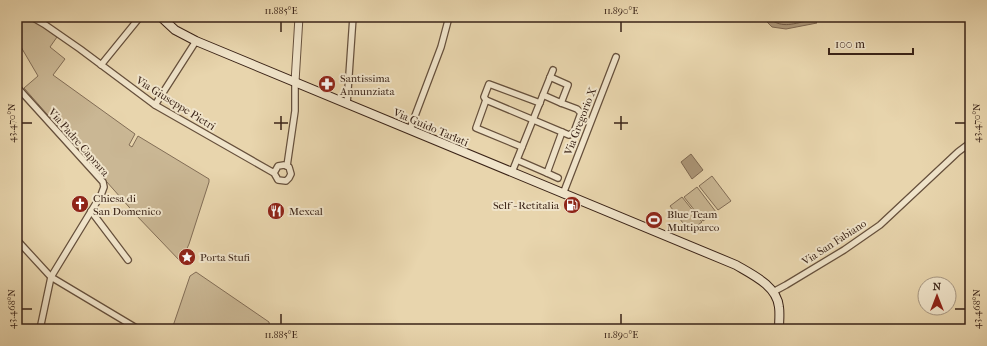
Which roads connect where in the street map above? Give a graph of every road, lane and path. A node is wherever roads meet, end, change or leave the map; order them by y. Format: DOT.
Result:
graph roads {
  1 [pos="33,17"];
  2 [pos="299,17"];
  3 [pos="353,17"];
  4 [pos="448,17"];
  5 [pos="138,18"];
  6 [pos="162,18"];
  7 [pos="196,41"];
  8 [pos="616,56"];
  9 [pos="101,65"];
  10 [pos="553,70"];
  11 [pos="550,77"];
  12 [pos="295,82"];
  13 [pos="17,87"];
  14 [pos="543,95"];
  15 [pos="486,100"];
  16 [pos="540,103"];
  17 [pos="561,103"];
  18 [pos="347,104"];
  19 [pos="155,105"];
  20 [pos="533,120"];
  21 [pos="410,129"];
  22 [pos="562,132"];
  23 [pos="970,143"];
  24 [pos="522,147"];
  25 [pos="517,160"];
  26 [pos="287,166"];
  27 [pos="512,172"];
  28 [pos="274,173"];
  29 [pos="547,173"];
  30 [pos="558,178"];
  31 [pos="563,194"];
  32 [pos="587,204"];
  33 [pos="91,211"];
  34 [pos="612,214"];
  35 [pos="649,224"];
  36 [pos="17,240"];
  37 [pos="694,248"];
  38 [pos="128,260"];
  39 [pos="51,277"];
  40 [pos="773,292"];
  41 [pos="40,329"];
  42 [pos="138,329"];
  43 [pos="779,329"];
  1 -- 9 [label="street, Via Giuseppe Pietri"];
  2 -- 12 [label="street"];
  3 -- 18 [label="street"];
  4 -- 21 [label="street"];
  5 -- 9 [label="street"];
  6 -- 7 [label="main road, Via Guido Tarlati"];
  7 -- 12 [label="main road, Via Guido Tarlati"];
  7 -- 19 [label="street"];
  8 -- 31 [label="street, Via Gregorio X"];
  9 -- 19 [label="street, Via Giuseppe Pietri"];
  10 -- 11 [label="street"];
  11 -- 14 [label="street"];
  11 -- 17 [label="street"];
  12 -- 18 [label="main road, Via Guido Tarlati"];
  12 -- 26 [label="street"];
  13 -- 33 [label="street, Via Padre Caprara"];
  14 -- 16 [label="street"];
  14 -- 17 [label="street"];
  15 -- 16 [label="street"];
  15 -- 20 [label="street"];
  15 -- 24 [label="street"];
  16 -- 20 [label="street"];
  17 -- 22 [label="street"];
  18 -- 21 [label="main road, Via Guido Tarlati"];
  19 -- 28 [label="street, Via Giuseppe Pietri"];
  20 -- 22 [label="street"];
  20 -- 24 [label="street"];
  21 -- 27 [label="main road, Via Guido Tarlati"];
  22 -- 29 [label="street"];
  23 -- 40 [label="street, Via San Fabiano"];
  24 -- 25 [label="street"];
  25 -- 27 [label="street"];
  25 -- 29 [label="street"];
  26 -- 28 [label="street"];
  26 -- 28 [label="street, Via Giuseppe Pietri"];
  27 -- 31 [label="main road, Via Guido Tarlati"];
  29 -- 30 [label="street"];
  31 -- 32 [label="main road, Via Guido Tarlati"];
  32 -- 34 [label="main road, Via Guido Tarlati"];
  32 -- 35 [label="main road"];
  33 -- 38 [label="street"];
  33 -- 39 [label="street, Via Padre Caprara"];
  34 -- 35 [label="main road"];
  34 -- 37 [label="main road, Via Guido Tarlati"];
  35 -- 37 [label="main road"];
  36 -- 39 [label="street"];
  37 -- 40 [label="main road"];
  39 -- 41 [label="street, Via Padre Caprara"];
  39 -- 42 [label="street"];
  40 -- 43 [label="main road"];
}
